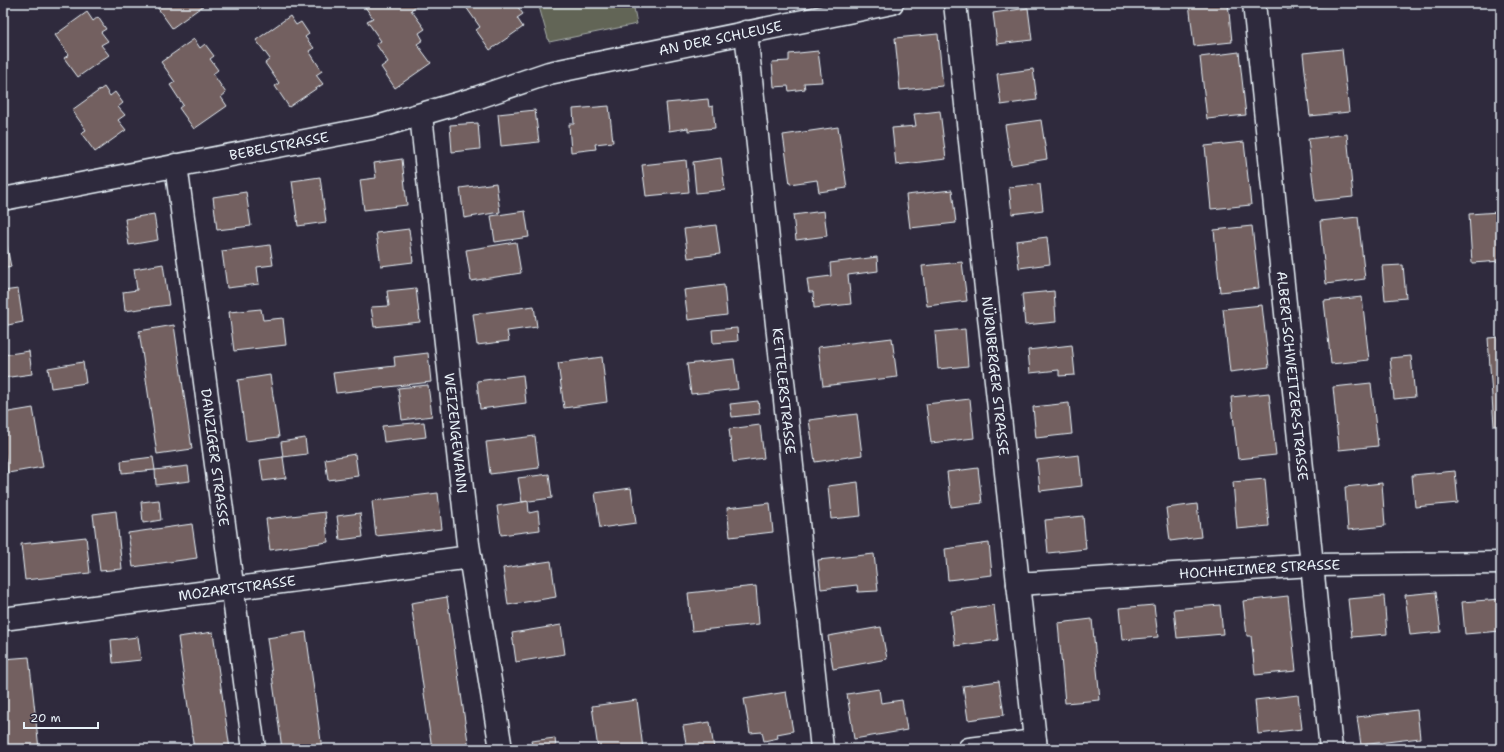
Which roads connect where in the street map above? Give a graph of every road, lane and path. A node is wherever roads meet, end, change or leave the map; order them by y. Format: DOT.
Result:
graph roads {
  1 [pos="892,3"];
  2 [pos="955,3"];
  3 [pos="1254,3"];
  4 [pos="746,32"];
  5 [pos="549,73"];
  6 [pos="421,115"];
  7 [pos="176,165"];
  8 [pos="4,194"];
  9 [pos="470,557"];
  10 [pos="1501,563"];
  11 [pos="1312,565"];
  12 [pos="1018,584"];
  13 [pos="232,589"];
  14 [pos="3,619"];
  15 [pos="1035,745"];
  16 [pos="254,749"];
  17 [pos="501,749"];
  18 [pos="822,749"];
  19 [pos="969,749"];
  20 [pos="1331,749"];
  1 -- 4 [label="street, AN DER SCHLEUSE"];
  2 -- 12 [label="street, NÜRNBERGER STRASSE"];
  3 -- 11 [label="street, ALBERT-SCHWEITZER-STRASSE"];
  4 -- 5 [label="street, AN DER SCHLEUSE"];
  4 -- 18 [label="street, KETTELERSTRASSE"];
  5 -- 6 [label="street, BEBELSTRASSE"];
  6 -- 7 [label="street, BEBELSTRASSE"];
  6 -- 9 [label="street, WEIZENGEWANN"];
  7 -- 8 [label="street, BEBELSTRASSE"];
  7 -- 13 [label="street, DANZIGER STRASSE"];
  9 -- 13 [label="street, MOZARTSTRASSE"];
  9 -- 17 [label="street, WEIZENGEWANN"];
  10 -- 11 [label="street, HOCHHEIMER STRASSE"];
  11 -- 12 [label="street, HOCHHEIMER STRASSE"];
  11 -- 20 [label="street, ALBERT-SCHWEITZER-STRASSE"];
  12 -- 15 [label="street, NÜRNBERGER STRASSE"];
  13 -- 14 [label="street, MOZARTSTRASSE"];
  13 -- 16 [label="street, DANZIGER STRASSE"];
  15 -- 19 [label="street"];
}
